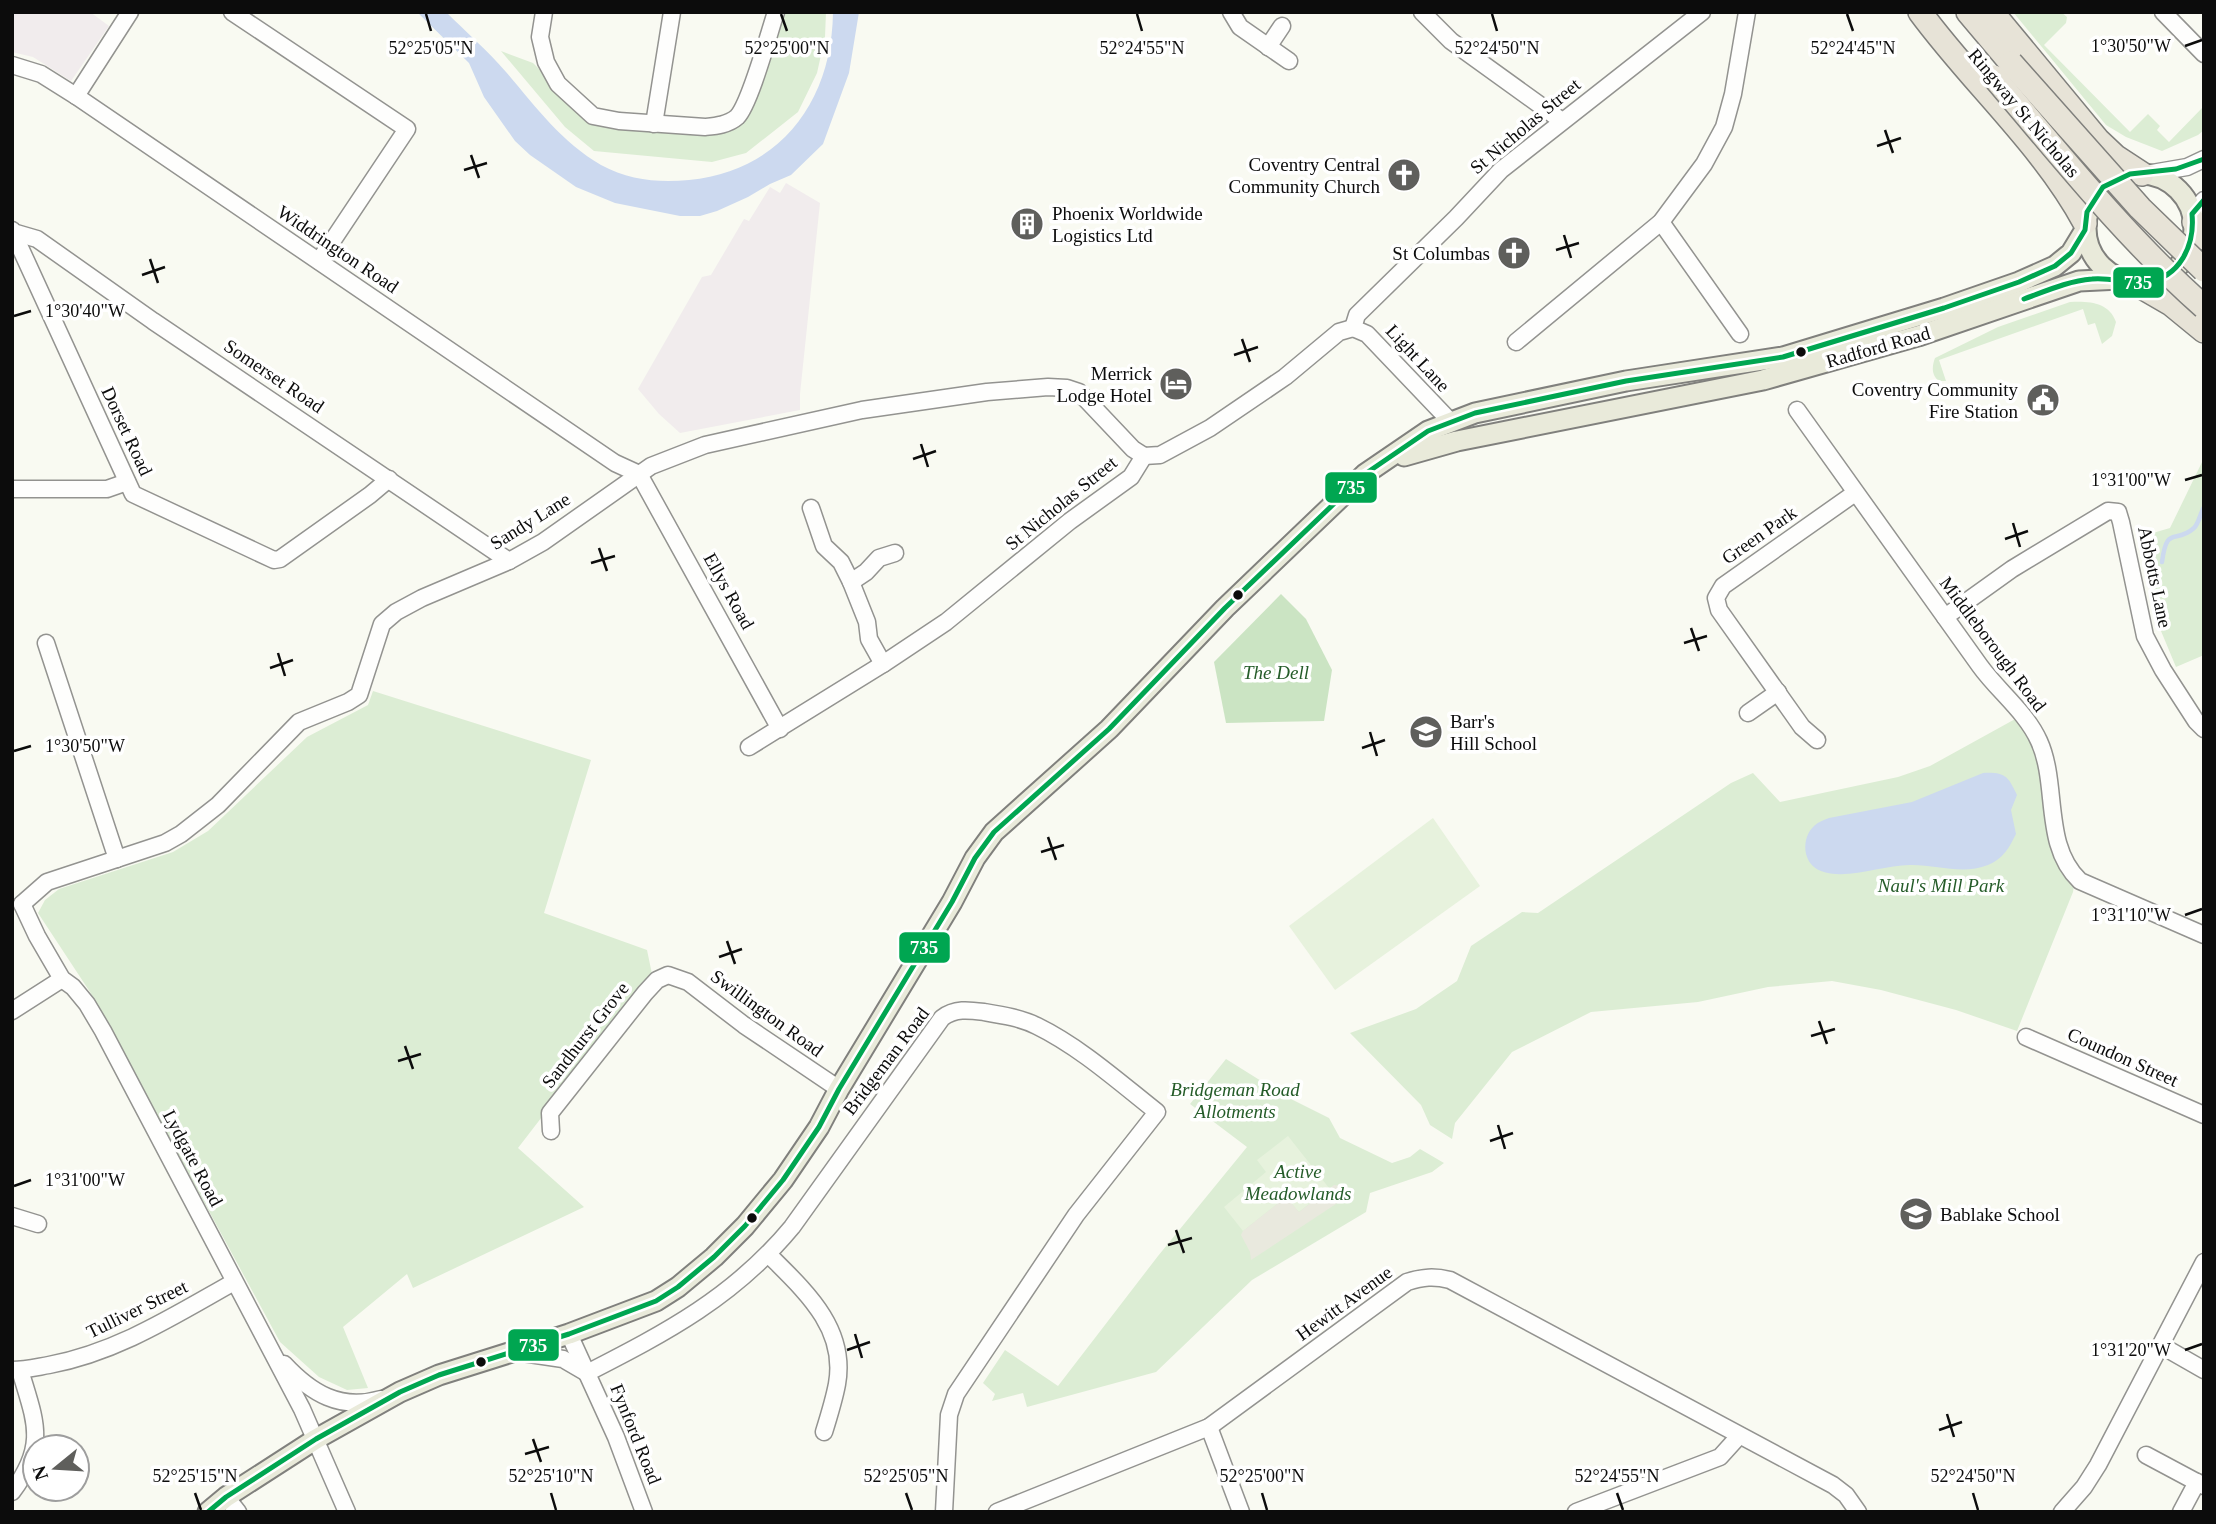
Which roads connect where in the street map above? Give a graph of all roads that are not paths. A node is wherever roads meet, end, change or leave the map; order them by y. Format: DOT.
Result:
graph roads {
  1 [pos="130,12"];
  2 [pos="232,12"];
  3 [pos="544,12"];
  4 [pos="673,12"];
  5 [pos="1231,12"];
  6 [pos="1422,12"];
  7 [pos="1702,12"];
  8 [pos="1746,12"];
  9 [pos="1920,12"];
  10 [pos="1938,12"];
  11 [pos="1968,12"];
  12 [pos="1992,12"];
  13 [pos="2163,12"];
  14 [pos="775,13"];
  15 [pos="1282,26"];
  16 [pos="1268,47"];
  17 [pos="2204,54"];
  18 [pos="1289,61"];
  19 [pos="12,65"];
  20 [pos="2003,70"];
  21 [pos="76,96"];
  22 [pos="1562,121"];
  23 [pos="654,124"];
  24 [pos="2204,159"];
  25 [pos="2144,174"];
  26 [pos="2198,219"];
  27 [pos="1661,222"];
  28 [pos="2085,227"];
  29 [pos="13,231"];
  30 [pos="319,261"];
  31 [pos="2204,271"];
  32 [pos="2126,280"];
  33 [pos="2204,307"];
  34 [pos="1353,328"];
  35 [pos="2204,331"];
  36 [pos="1740,334"];
  37 [pos="1516,342"];
  38 [pos="1797,410"];
  39 [pos="1591,415"];
  40 [pos="1450,421"];
  41 [pos="1144,456"];
  42 [pos="1387,461"];
  43 [pos="639,474"];
  44 [pos="389,479"];
  45 [pos="127,482"];
  46 [pos="12,489"];
  47 [pos="1856,493"];
  48 [pos="811,508"];
  49 [pos="895,552"];
  50 [pos="509,561"];
  51 [pos="851,582"];
  52 [pos="1945,617"];
  53 [pos="46,643"];
  54 [pos="883,664"];
  55 [pos="1778,692"];
  56 [pos="1748,713"];
  57 [pos="780,729"];
  58 [pos="2204,729"];
  59 [pos="1816,740"];
  60 [pos="749,747"];
  61 [pos="117,859"];
  62 [pos="17,903"];
  63 [pos="2204,935"];
  64 [pos="668,975"];
  65 [pos="62,979"];
  66 [pos="12,1011"];
  67 [pos="2026,1037"];
  68 [pos="839,1089"];
  69 [pos="2204,1115"];
  70 [pos="551,1131"];
  71 [pos="12,1216"];
  72 [pos="38,1224"];
  73 [pos="769,1255"];
  74 [pos="2204,1262"];
  75 [pos="234,1282"];
  76 [pos="569,1334"];
  77 [pos="2162,1346"];
  78 [pos="270,1349"];
  79 [pos="510,1351"];
  80 [pos="16,1370"];
  81 [pos="2204,1370"];
  82 [pos="587,1373"];
  83 [pos="400,1392"];
  84 [pos="1209,1427"];
  85 [pos="824,1432"];
  86 [pos="1739,1436"];
  87 [pos="316,1439"];
  88 [pos="2146,1455"];
  89 [pos="2200,1484"];
  90 [pos="12,1492"];
  91 [pos="232,1504"];
  92 [pos="208,1512"];
  93 [pos="347,1512"];
  94 [pos="644,1512"];
  95 [pos="943,1512"];
  96 [pos="997,1512"];
  97 [pos="1241,1512"];
  98 [pos="1576,1512"];
  99 [pos="1858,1512"];
  100 [pos="2062,1512"];
  101 [pos="2181,1512"];
  1 -- 21 [label="street"];
  2 -- 30 [label="street"];
  3 -- 23 [label="street"];
  4 -- 23 [label="street"];
  5 -- 16 [label="street"];
  6 -- 22 [label="street"];
  7 -- 22 [label="street, St Nicholas Street"];
  8 -- 27 [label="street"];
  9 -- 28 [label="highway"];
  10 -- 20 [label="highway, Ringway St Nicholas"];
  11 -- 20 [label="highway, Ringway St Nicholas"];
  12 -- 25 [label="highway"];
  13 -- 17 [label="street"];
  14 -- 23 [label="street"];
  15 -- 16 [label="street"];
  16 -- 18 [label="street"];
  19 -- 21 [label="street, Widdrington Road"];
  20 -- 31 [label="highway, Ringway St Nicholas, bridge"];
  20 -- 33 [label="highway, Ringway St Nicholas, bridge"];
  21 -- 30 [label="street, Widdrington Road"];
  22 -- 34 [label="street, St Nicholas Street"];
  24 -- 25 [label="street"];
  25 -- 26 [label="main road"];
  25 -- 28 [label="main road"];
  26 -- 32 [label="main road"];
  27 -- 36 [label="street"];
  27 -- 37 [label="street"];
  28 -- 32 [label="main road"];
  28 -- 40 [label="main road, Radford Road"];
  29 -- 44 [label="street, Somerset Road"];
  29 -- 45 [label="street, Dorset Road"];
  30 -- 43 [label="street, Widdrington Road"];
  32 -- 35 [label="highway"];
  32 -- 39 [label="main road, Radford Road"];
  34 -- 40 [label="street, Light Lane"];
  34 -- 41 [label="street, St Nicholas Street"];
  38 -- 47 [label="street, Middleborough Road"];
  39 -- 40 [label="main road, Radford Road"];
  39 -- 42 [label="main road, Radford Road"];
  40 -- 42 [label="main road, Radford Road"];
  41 -- 43 [label="street, Sandy Lane"];
  41 -- 54 [label="street, St Nicholas Street"];
  42 -- 68 [label="main road, Radford Road"];
  43 -- 50 [label="street, Sandy Lane"];
  43 -- 57 [label="street, Ellys Road"];
  44 -- 45 [label="street, Dorset Road"];
  44 -- 50 [label="street, Somerset Road"];
  45 -- 46 [label="street"];
  47 -- 52 [label="street, Middleborough Road"];
  47 -- 55 [label="street, Green Park"];
  48 -- 51 [label="street"];
  49 -- 51 [label="street"];
  50 -- 61 [label="street, Sandy Lane"];
  51 -- 54 [label="street"];
  52 -- 58 [label="street, Abbotts Lane"];
  52 -- 63 [label="street, Middleborough Road"];
  53 -- 61 [label="street"];
  54 -- 57 [label="street, St Nicholas Street"];
  55 -- 56 [label="street"];
  55 -- 59 [label="street, Green Park"];
  57 -- 60 [label="street, St Nicholas Street"];
  61 -- 62 [label="street, Sandy Lane"];
  62 -- 65 [label="street, Lydgate Road"];
  64 -- 68 [label="street, Swillington Road"];
  64 -- 70 [label="street, Sandhurst Grove"];
  65 -- 66 [label="street"];
  65 -- 75 [label="street, Lydgate Road"];
  67 -- 69 [label="street, Coundon Street"];
  68 -- 76 [label="main road, Radford Road"];
  71 -- 72 [label="street"];
  73 -- 82 [label="street, Bridgeman Road"];
  73 -- 85 [label="street"];
  73 -- 95 [label="street, Bridgeman Road"];
  74 -- 77 [label="street"];
  75 -- 78 [label="street, Lydgate Road"];
  75 -- 80 [label="street, Tulliver Street"];
  76 -- 79 [label="main road, Radford Road"];
  76 -- 82 [label="street, Fynford Road"];
  77 -- 81 [label="street"];
  77 -- 100 [label="street"];
  78 -- 83 [label="street"];
  78 -- 87 [label="street, Lydgate Road"];
  79 -- 82 [label="street, Fynford Road"];
  79 -- 83 [label="main road, Radford Road"];
  80 -- 90 [label="street"];
  82 -- 94 [label="street, Fynford Road"];
  83 -- 87 [label="main road, Radford Road"];
  84 -- 86 [label="street, Hewitt Avenue"];
  84 -- 96 [label="street, Hewitt Avenue"];
  84 -- 97 [label="street"];
  86 -- 98 [label="street"];
  86 -- 99 [label="street, Hewitt Avenue"];
  87 -- 91 [label="main road, Radford Road"];
  87 -- 93 [label="street, Lydgate Road"];
  88 -- 89 [label="street"];
  89 -- 101 [label="street"];
  91 -- 92 [label="main road, Radford Road"];
}
